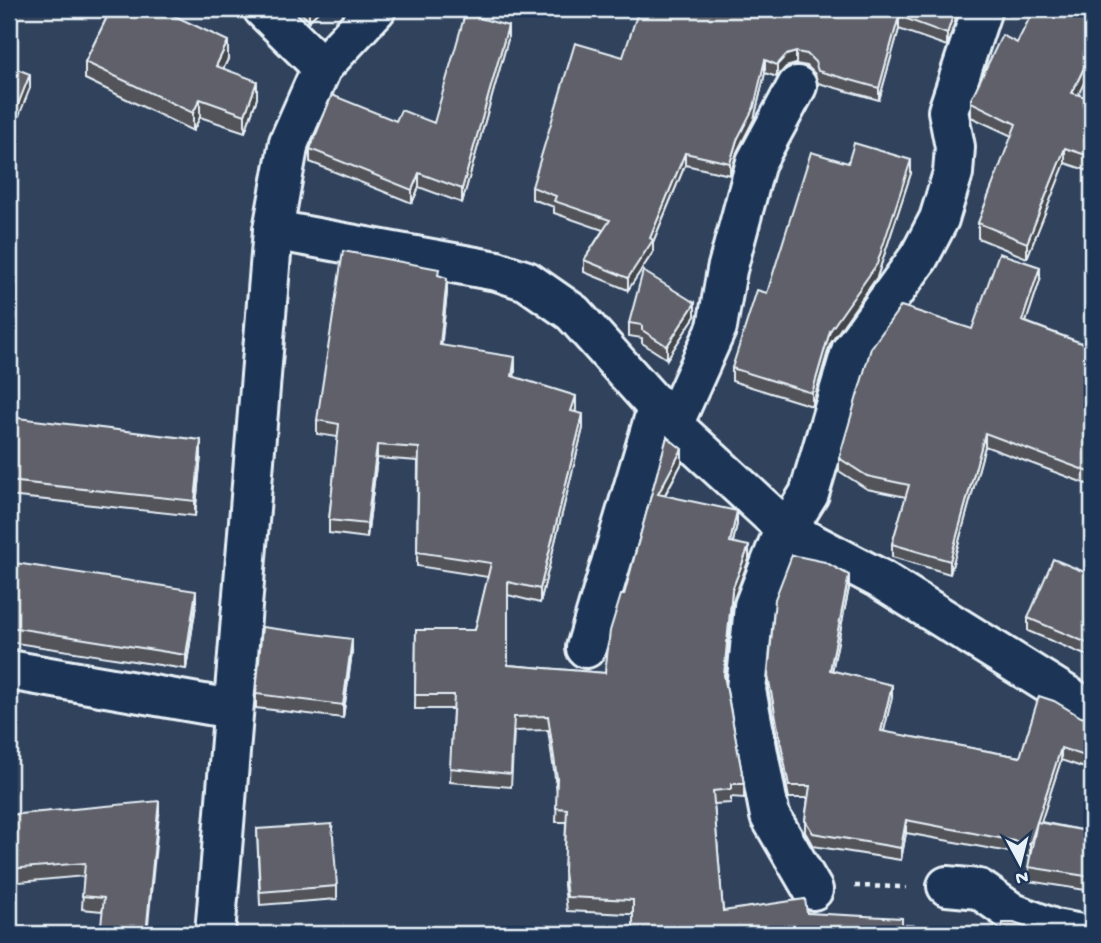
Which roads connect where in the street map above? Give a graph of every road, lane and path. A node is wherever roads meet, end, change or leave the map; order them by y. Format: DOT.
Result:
graph roads {
  1 [pos="263,9"];
  2 [pos="376,9"];
  3 [pos="982,9"];
  4 [pos="321,67"];
  5 [pos="797,86"];
  6 [pos="273,230"];
  7 [pos="665,415"];
  8 [pos="787,530"];
  9 [pos="586,648"];
  10 [pos="9,670"];
  11 [pos="232,709"];
  12 [pos="1092,711"];
  13 [pos="947,886"];
  14 [pos="813,890"];
  15 [pos="215,934"];
  16 [pos="1081,934"];
  1 -- 4 [label="street"];
  2 -- 4 [label="street"];
  3 -- 8 [label="street"];
  4 -- 6 [label="street"];
  5 -- 7 [label="street"];
  6 -- 7 [label="street"];
  6 -- 11 [label="street"];
  7 -- 8 [label="street"];
  7 -- 9 [label="street"];
  8 -- 12 [label="street"];
  8 -- 14 [label="street"];
  10 -- 11 [label="street"];
  11 -- 15 [label="street"];
  13 -- 14 [label="path"];
  13 -- 16 [label="street"];
}
